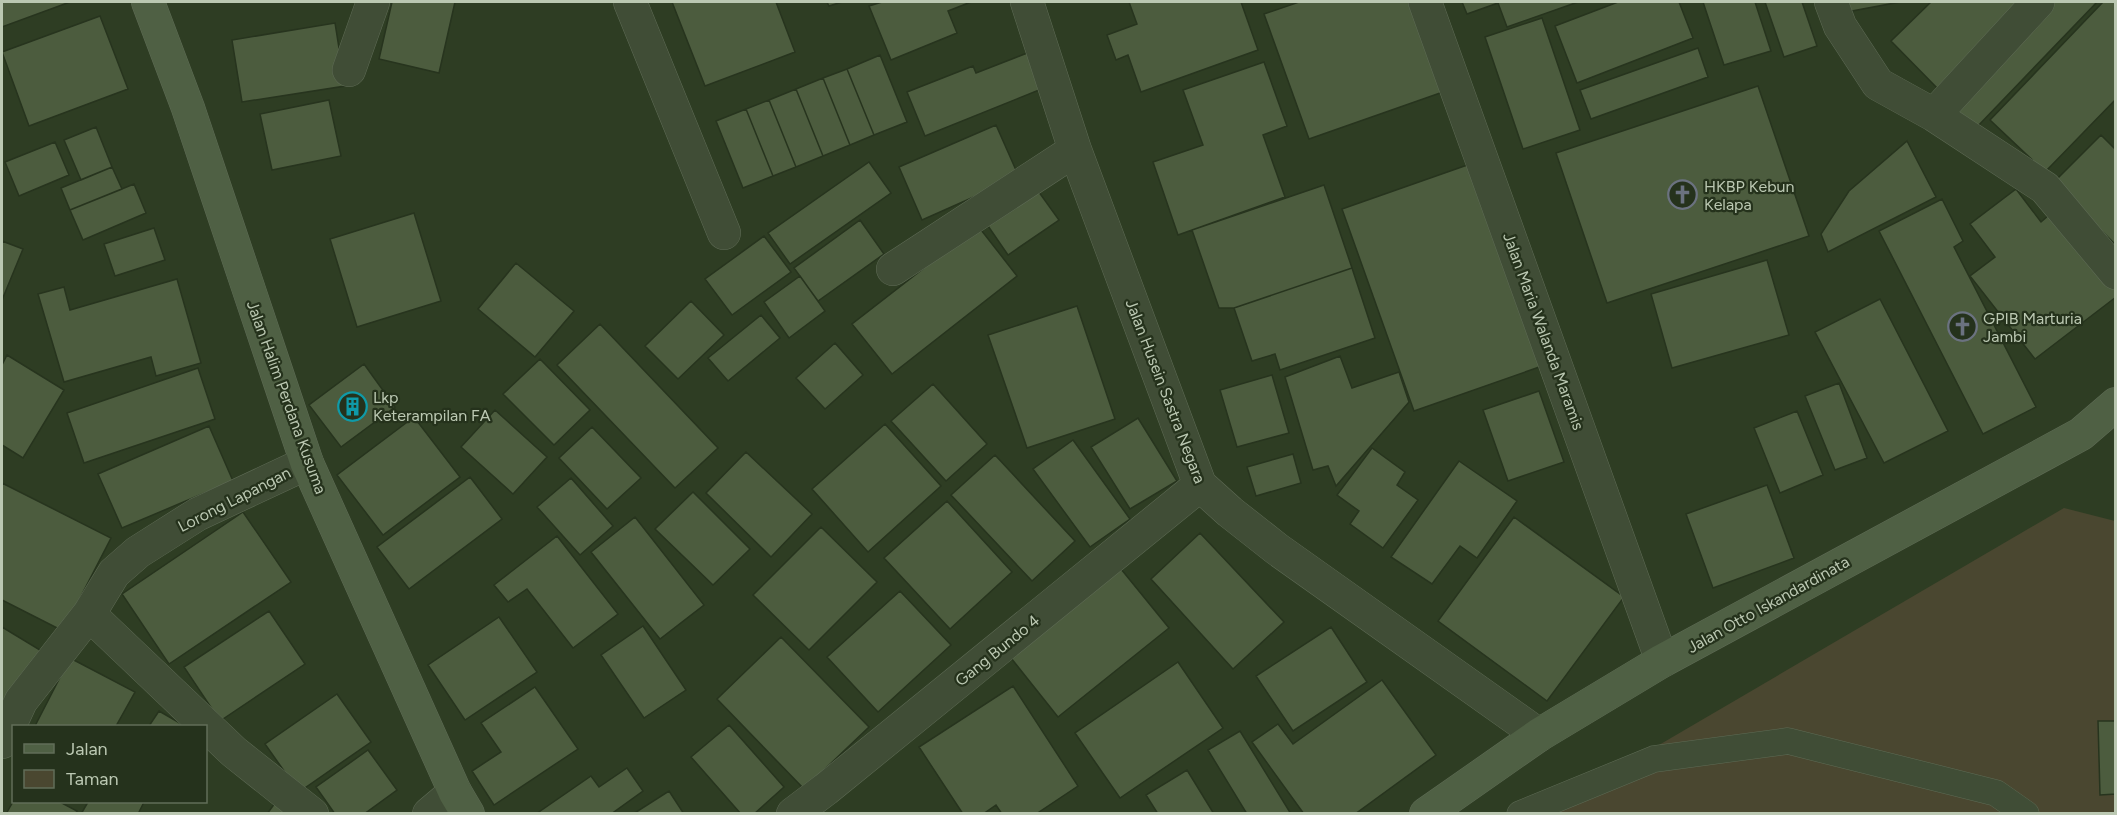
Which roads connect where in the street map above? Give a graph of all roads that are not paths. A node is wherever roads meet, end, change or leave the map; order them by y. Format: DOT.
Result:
graph roads {
  1 [pos="148,2"];
  2 [pos="374,2"];
  3 [pos="630,2"];
  4 [pos="1027,2"];
  5 [pos="1425,2"];
  6 [pos="1831,2"];
  7 [pos="2038,2"];
  8 [pos="349,70"];
  9 [pos="1934,115"];
  10 [pos="1075,150"];
  11 [pos="724,234"];
  12 [pos="893,269"];
  13 [pos="2115,273"];
  14 [pos="2115,404"];
  15 [pos="307,463"];
  16 [pos="1200,485"];
  17 [pos="89,614"];
  18 [pos="1662,661"];
  19 [pos="206,725"];
  20 [pos="207,726"];
  21 [pos="1539,735"];
  22 [pos="2,742"];
  23 [pos="462,803"];
  24 [pos="312,813"];
  25 [pos="429,813"];
  26 [pos="793,813"];
  27 [pos="1426,813"];
  28 [pos="1520,813"];
  29 [pos="2026,813"];
  1 -- 15 [label="main road, Jalan Halim Perdana Kusuma"];
  2 -- 8 [label="street"];
  3 -- 11 [label="street"];
  4 -- 10 [label="street, Jalan Husein Sastra Negara"];
  5 -- 18 [label="street, Jalan Maria Walanda Maramis"];
  6 -- 9 [label="street"];
  7 -- 9 [label="street"];
  9 -- 13 [label="street"];
  10 -- 12 [label="street"];
  10 -- 16 [label="street, Jalan Husein Sastra Negara"];
  14 -- 18 [label="main road, Jalan Otto Iskandardinata"];
  15 -- 17 [label="street, Lorong Lapangan"];
  15 -- 23 [label="main road, Jalan Halim Perdana Kusuma"];
  16 -- 21 [label="street, Jalan Husein Sastra Negara"];
  16 -- 26 [label="street, Gang Bundo 4"];
  17 -- 19 [label="street"];
  17 -- 22 [label="street, Lorong Lapangan"];
  18 -- 21 [label="main road, Jalan Otto Iskandardinata"];
  20 -- 24 [label="street"];
  21 -- 27 [label="main road, Jalan Otto Iskandardinata"];
  23 -- 25 [label="street"];
  28 -- 29 [label="lane"];
}
